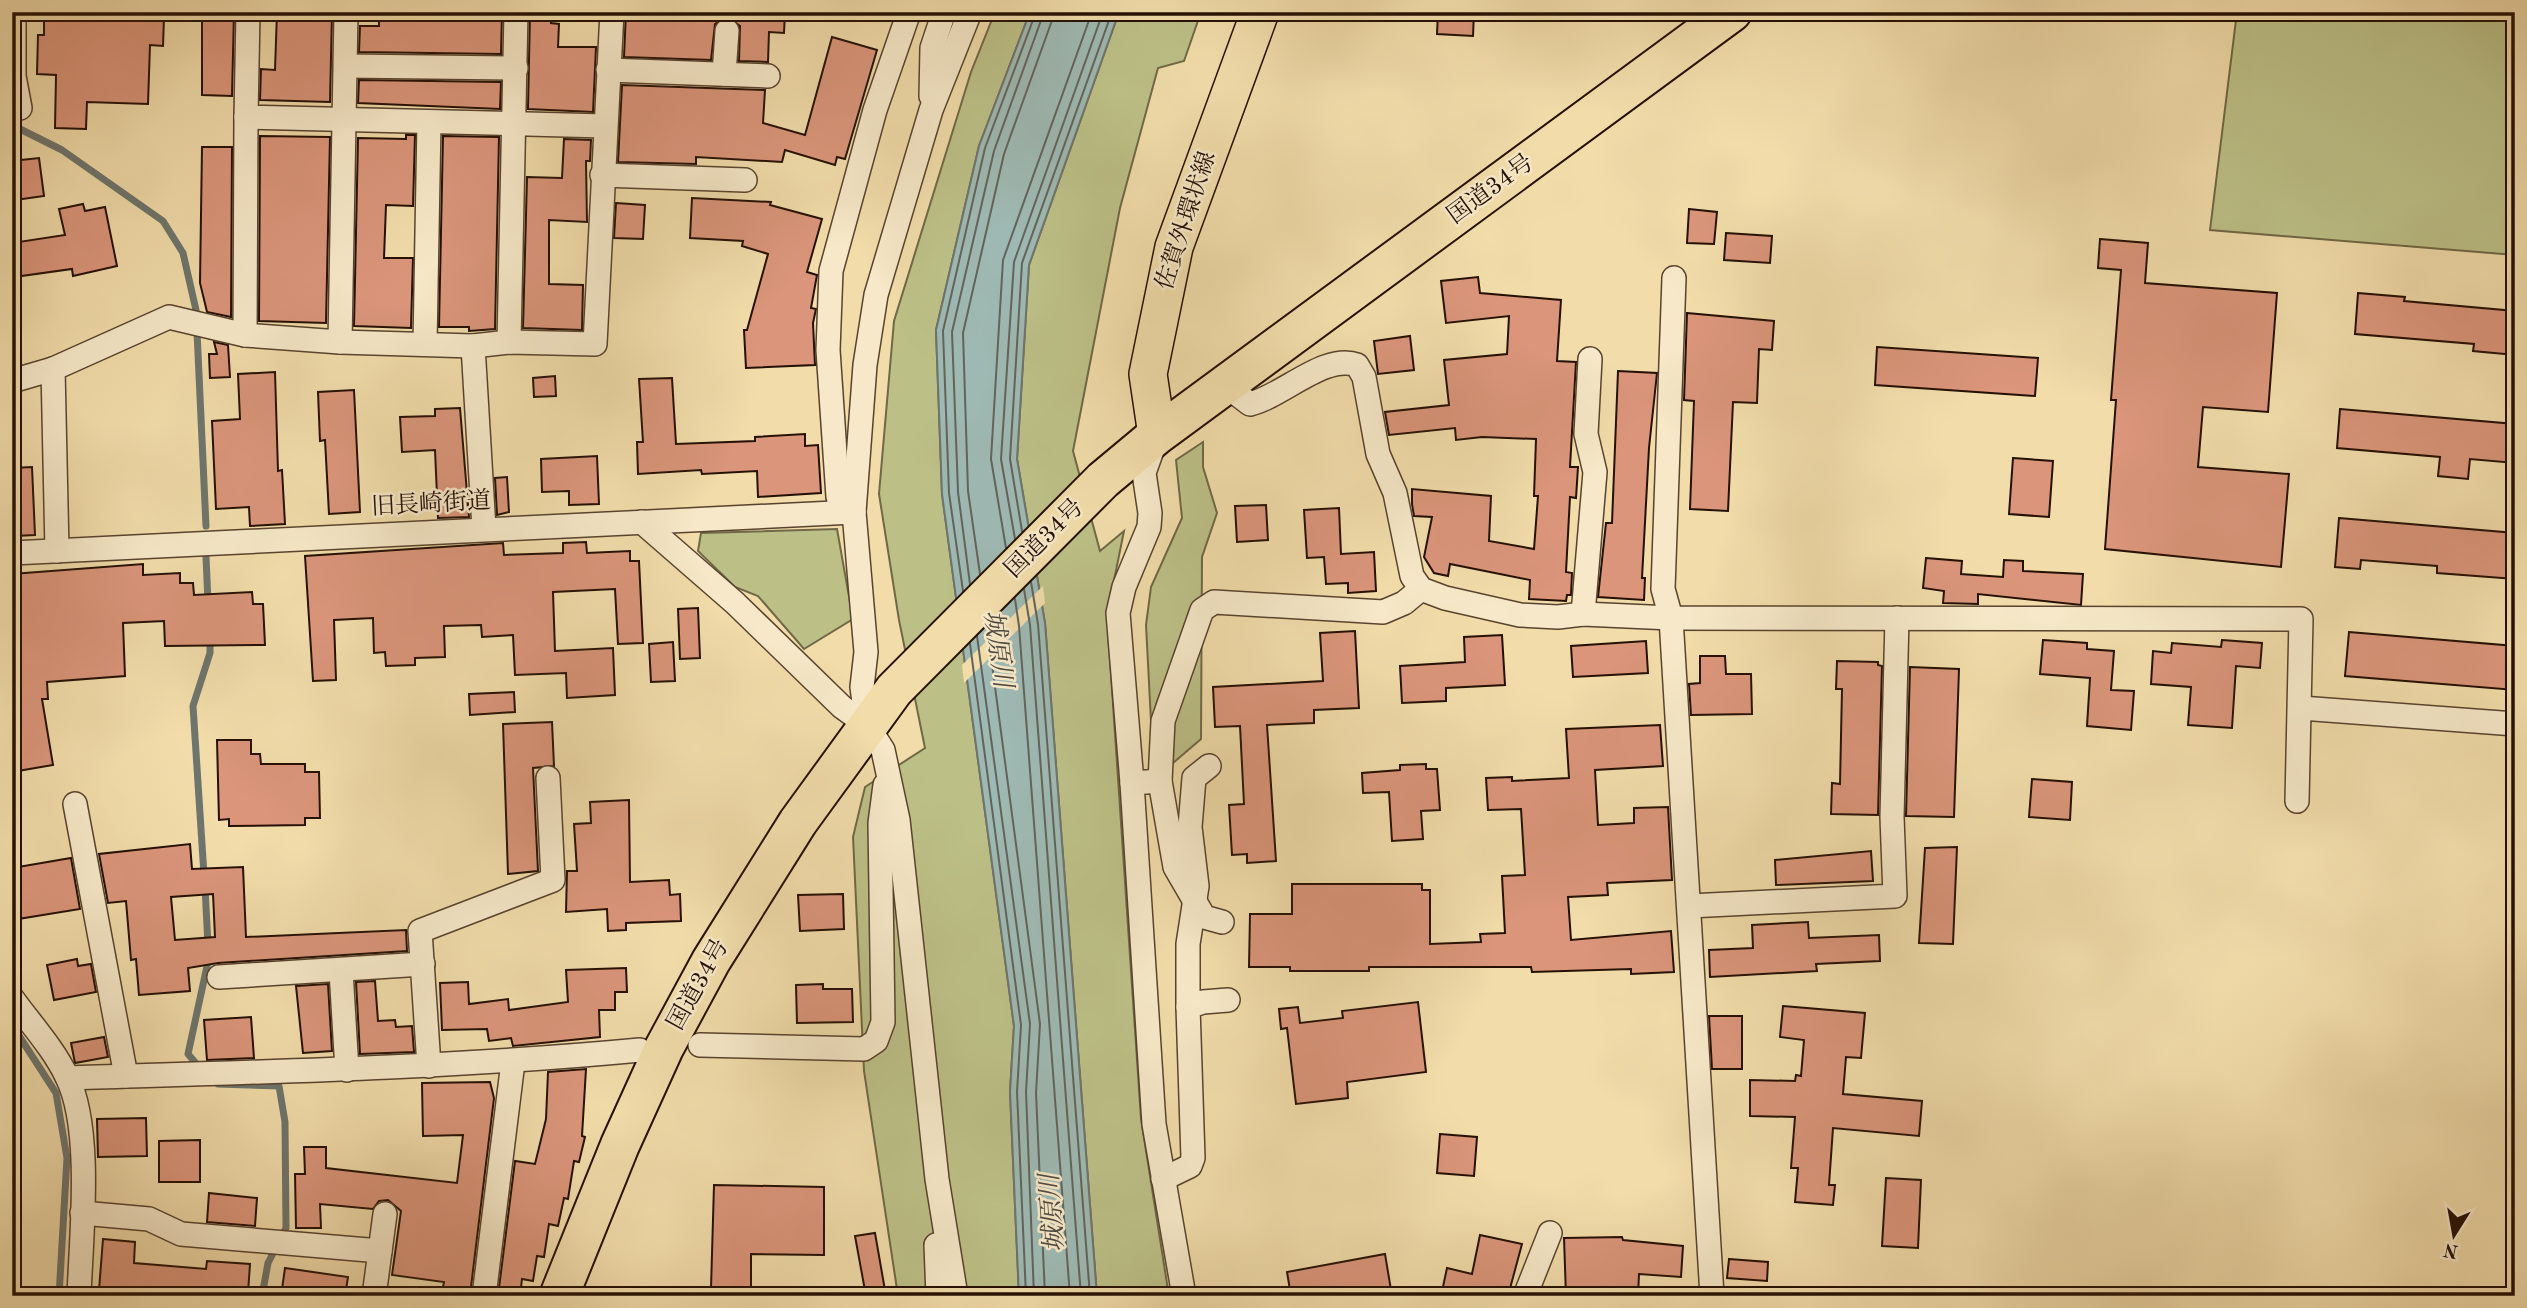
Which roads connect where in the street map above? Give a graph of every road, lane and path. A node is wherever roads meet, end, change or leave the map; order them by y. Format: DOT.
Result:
graph roads {
  1 [pos="14,12"];
  2 [pos="248,12"];
  3 [pos="346,12"];
  4 [pos="516,12"];
  5 [pos="612,12"];
  6 [pos="909,12"];
  7 [pos="944,12"];
  8 [pos="970,12"];
  9 [pos="1260,12"];
  10 [pos="1732,12"];
  11 [pos="727,31"];
  12 [pos="346,66"];
  13 [pos="516,68"];
  14 [pos="608,70"];
  15 [pos="724,74"];
  16 [pos="768,76"];
  17 [pos="20,108"];
  18 [pos="931,110"];
  19 [pos="246,117"];
  20 [pos="345,120"];
  21 [pos="429,122"];
  22 [pos="515,124"];
  23 [pos="605,126"];
  24 [pos="602,175"];
  25 [pos="745,180"];
  26 [pos="1674,278"];
  27 [pos="245,335"];
  28 [pos="340,342"];
  29 [pos="509,342"];
  30 [pos="425,344"];
  31 [pos="473,346"];
  32 [pos="1590,359"];
  33 [pos="53,369"];
  34 [pos="12,381"];
  35 [pos="1225,385"];
  36 [pos="1157,435"];
  37 [pos="853,512"];
  38 [pos="642,522"];
  39 [pos="484,529"];
  40 [pos="57,551"];
  41 [pos="12,553"];
  42 [pos="1421,589"];
  43 [pos="1583,614"];
  44 [pos="1671,618"];
  45 [pos="1897,618"];
  46 [pos="2301,708"];
  47 [pos="2515,724"];
  48 [pos="866,725"];
  49 [pos="888,764"];
  50 [pos="1209,766"];
  51 [pos="548,779"];
  52 [pos="1160,781"];
  53 [pos="1132,783"];
  54 [pos="2297,801"];
  55 [pos="75,804"];
  56 [pos="1195,905"];
  57 [pos="1689,906"];
  58 [pos="1222,922"];
  59 [pos="423,964"];
  60 [pos="341,971"];
  61 [pos="219,977"];
  62 [pos="12,998"];
  63 [pos="1228,1000"];
  64 [pos="1188,1007"];
  65 [pos="700,1045"];
  66 [pos="640,1050"];
  67 [pos="513,1062"];
  68 [pos="429,1066"];
  69 [pos="347,1070"];
  70 [pos="126,1076"];
  71 [pos="68,1078"];
  72 [pos="937,1179"];
  73 [pos="1163,1179"];
  74 [pos="82,1213"];
  75 [pos="385,1214"];
  76 [pos="1550,1233"];
  77 [pos="380,1251"];
  78 [pos="79,1296"];
  79 [pos="374,1296"];
  80 [pos="484,1296"];
  81 [pos="559,1296"];
  82 [pos="938,1296"];
  83 [pos="956,1296"];
  84 [pos="1184,1296"];
  85 [pos="1525,1296"];
  86 [pos="1712,1296"];
  1 -- 17 [label="street"];
  2 -- 19 [label="street"];
  3 -- 12 [label="street"];
  4 -- 13 [label="street"];
  5 -- 14 [label="street"];
  6 -- 37 [label="street"];
  7 -- 18 [label="street"];
  8 -- 18 [label="street"];
  9 -- 36 [label="main road, 佐賀外環状線"];
  10 -- 35 [label="highway, 国道34号"];
  11 -- 15 [label="street"];
  12 -- 13 [label="street"];
  12 -- 20 [label="street"];
  13 -- 22 [label="street"];
  14 -- 15 [label="street"];
  14 -- 23 [label="street"];
  15 -- 16 [label="street"];
  18 -- 37 [label="street"];
  19 -- 20 [label="street"];
  19 -- 27 [label="street"];
  20 -- 21 [label="street"];
  20 -- 28 [label="street"];
  21 -- 22 [label="street"];
  21 -- 30 [label="street"];
  22 -- 23 [label="street"];
  22 -- 29 [label="street"];
  23 -- 24 [label="street"];
  24 -- 25 [label="street"];
  24 -- 29 [label="street"];
  26 -- 44 [label="street"];
  27 -- 28 [label="street"];
  27 -- 33 [label="street"];
  28 -- 30 [label="street"];
  29 -- 31 [label="street"];
  30 -- 31 [label="street"];
  31 -- 39 [label="street"];
  32 -- 43 [label="street"];
  33 -- 34 [label="street"];
  33 -- 40 [label="street"];
  35 -- 36 [label="highway, 国道34号"];
  35 -- 42 [label="street"];
  36 -- 48 [label="highway, 国道34号"];
  36 -- 53 [label="street"];
  37 -- 38 [label="street, 旧長崎街道"];
  37 -- 48 [label="street"];
  38 -- 39 [label="street, 旧長崎街道"];
  38 -- 48 [label="street"];
  39 -- 40 [label="street, 旧長崎街道"];
  40 -- 41 [label="street, 旧長崎街道"];
  42 -- 43 [label="street"];
  42 -- 52 [label="street"];
  43 -- 44 [label="street"];
  44 -- 45 [label="street"];
  44 -- 57 [label="street"];
  45 -- 46 [label="street"];
  45 -- 57 [label="street"];
  46 -- 47 [label="street"];
  46 -- 54 [label="street"];
  48 -- 49 [label="street"];
  48 -- 81 [label="highway, 国道34号"];
  49 -- 65 [label="street"];
  49 -- 72 [label="street"];
  50 -- 56 [label="street"];
  51 -- 59 [label="street"];
  52 -- 53 [label="street"];
  52 -- 56 [label="street"];
  53 -- 73 [label="street"];
  55 -- 70 [label="street"];
  56 -- 58 [label="street"];
  56 -- 64 [label="street"];
  57 -- 86 [label="street"];
  59 -- 60 [label="street"];
  59 -- 68 [label="street"];
  60 -- 61 [label="street"];
  60 -- 69 [label="street"];
  62 -- 71 [label="street"];
  63 -- 64 [label="street"];
  64 -- 73 [label="street"];
  66 -- 67 [label="street"];
  67 -- 68 [label="street"];
  67 -- 80 [label="street"];
  68 -- 69 [label="street"];
  69 -- 70 [label="street"];
  70 -- 71 [label="street"];
  71 -- 74 [label="street"];
  72 -- 82 [label="street"];
  72 -- 83 [label="street"];
  73 -- 84 [label="street"];
  74 -- 77 [label="street"];
  74 -- 78 [label="street"];
  75 -- 77 [label="street"];
  76 -- 85 [label="street"];
  77 -- 79 [label="street"];
}
